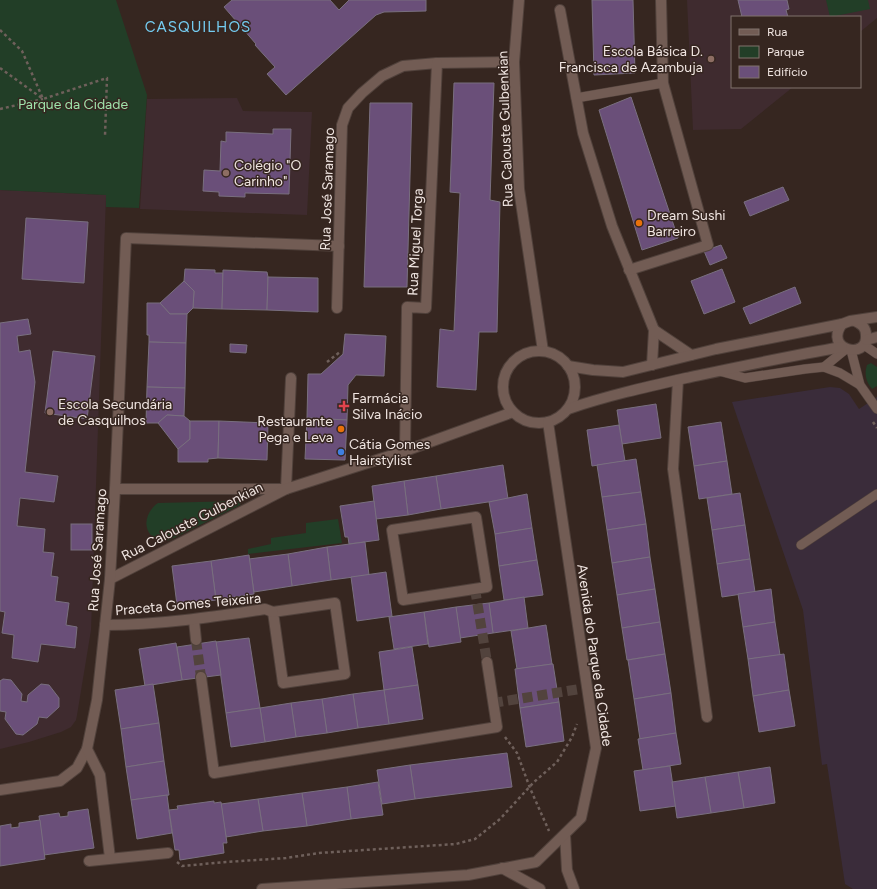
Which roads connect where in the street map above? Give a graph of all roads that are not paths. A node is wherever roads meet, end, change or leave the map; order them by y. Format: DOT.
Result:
graph roads {
  1 [pos="519,0"];
  2 [pos="661,0"];
  3 [pos="560,10"];
  4 [pos="514,62"];
  5 [pos="437,64"];
  6 [pos="663,83"];
  7 [pos="576,98"];
  8 [pos="339,246"];
  9 [pos="630,270"];
  10 [pos="337,308"];
  11 [pos="877,317"];
  12 [pos="855,321"];
  13 [pos="842,324"];
  14 [pos="654,330"];
  15 [pos="877,337"];
  16 [pos="865,342"];
  17 [pos="846,349"];
  18 [pos="543,351"];
  19 [pos="877,354"];
  20 [pos="691,356"];
  21 [pos="652,365"];
  22 [pos="568,366"];
  23 [pos="824,367"];
  24 [pos="719,371"];
  25 [pos="291,378"];
  26 [pos="678,380"];
  27 [pos="860,385"];
  28 [pos="568,409"];
  29 [pos="877,409"];
  30 [pos="513,412"];
  31 [pos="548,422"];
  32 [pos="405,451"];
  33 [pos="286,488"];
  34 [pos="115,489"];
  35 [pos="877,494"];
  36 [pos="476,517"];
  37 [pos="802,545"];
  38 [pos="110,579"];
  39 [pos="273,612"];
  40 [pos="194,620"];
  41 [pos="105,625"];
  42 [pos="196,640"];
  43 [pos="487,662"];
  44 [pos="201,677"];
  45 [pos="707,717"];
  46 [pos="87,749"];
  47 [pos="0,790"];
  48 [pos="565,834"];
  49 [pos="168,853"];
  50 [pos="110,858"];
  51 [pos="89,861"];
  52 [pos="502,868"];
  53 [pos="262,889"];
  54 [pos="540,889"];
  55 [pos="574,889"];
  1 -- 4 [label="street, Rua Calouste Gulbenkian"];
  2 -- 6 [label="street"];
  3 -- 7 [label="street"];
  4 -- 5 [label="street, Rua José Saramago"];
  4 -- 18 [label="street, Rua Calouste Gulbenkian"];
  5 -- 8 [label="street, Rua José Saramago"];
  5 -- 32 [label="street, Rua Miguel Torga"];
  6 -- 7 [label="lane"];
  6 -- 9 [label="street"];
  7 -- 9 [label="street"];
  8 -- 10 [label="street, Rua José Saramago"];
  8 -- 34 [label="street, Rua José Saramago"];
  9 -- 14 [label="street"];
  11 -- 12 [label="street"];
  12 -- 13 [label="street"];
  12 -- 16 [label="street"];
  13 -- 17 [label="street"];
  13 -- 20 [label="street"];
  14 -- 20 [label="street"];
  14 -- 21 [label="street"];
  15 -- 16 [label="street"];
  16 -- 17 [label="street"];
  16 -- 19 [label="lane"];
  17 -- 23 [label="lane"];
  17 -- 24 [label="street"];
  17 -- 27 [label="lane"];
  18 -- 22 [label="street"];
  18 -- 30 [label="street"];
  20 -- 21 [label="street"];
  21 -- 22 [label="street"];
  22 -- 28 [label="street"];
  23 -- 24 [label="lane"];
  23 -- 27 [label="lane"];
  24 -- 26 [label="street"];
  25 -- 33 [label="street"];
  26 -- 28 [label="street"];
  26 -- 45 [label="street"];
  27 -- 29 [label="lane"];
  28 -- 31 [label="street"];
  30 -- 31 [label="street"];
  30 -- 32 [label="street, Rua Calouste Gulbenkian"];
  31 -- 48 [label="street, Avenida do Parque da Cidade"];
  32 -- 33 [label="street, Rua Calouste Gulbenkian"];
  33 -- 34 [label="street, Rua Calouste Gulbenkian"];
  33 -- 38 [label="street, Rua Calouste Gulbenkian"];
  34 -- 38 [label="street, Rua José Saramago"];
  35 -- 37 [label="lane"];
  36 -- 36 [label="street"];
  38 -- 41 [label="street, Rua José Saramago"];
  39 -- 39 [label="street, Praceta Gomes Teixeira"];
  39 -- 40 [label="street, Praceta Gomes Teixeira"];
  40 -- 41 [label="street, Praceta Gomes Teixeira"];
  40 -- 42 [label="street"];
  41 -- 46 [label="street, Rua José Saramago"];
  43 -- 44 [label="street"];
  46 -- 47 [label="street, Rua José Saramago"];
  46 -- 50 [label="street"];
  48 -- 52 [label="street, Avenida do Parque da Cidade"];
  48 -- 55 [label="street"];
  49 -- 50 [label="street"];
  50 -- 51 [label="street"];
  52 -- 53 [label="street, Avenida do Parque da Cidade"];
  52 -- 54 [label="street"];
}
